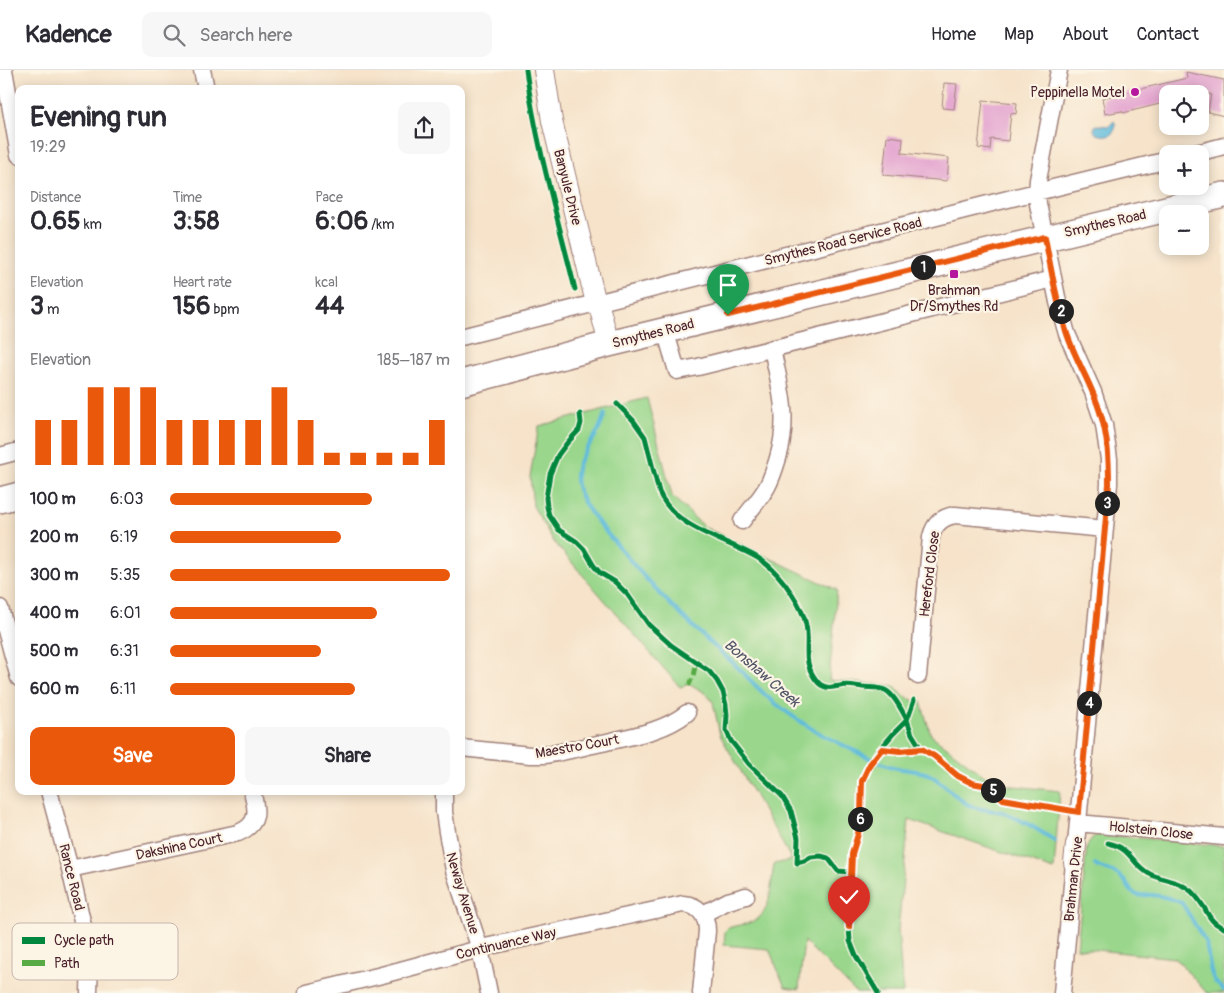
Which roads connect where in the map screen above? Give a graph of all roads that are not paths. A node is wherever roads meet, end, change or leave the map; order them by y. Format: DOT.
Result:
graph roads {
  1 [pos="4,70"];
  2 [pos="202,70"];
  3 [pos="544,70"];
  4 [pos="1056,73"];
  5 [pos="205,85"];
  6 [pos="15,132"];
  7 [pos="1224,146"];
  8 [pos="1209,150"];
  9 [pos="1159,162"];
  10 [pos="1037,192"];
  11 [pos="1224,194"];
  12 [pos="1045,237"];
  13 [pos="1053,279"];
  14 [pos="597,303"];
  15 [pos="665,330"];
  16 [pos="465,336"];
  17 [pos="609,344"];
  18 [pos="772,348"];
  19 [pos="465,382"];
  20 [pos="15,452"];
  21 [pos="0,456"];
  22 [pos="0,487"];
  23 [pos="15,492"];
  24 [pos="15,495"];
  25 [pos="0,500"];
  26 [pos="742,521"];
  27 [pos="1105,529"];
  28 [pos="0,608"];
  29 [pos="15,663"];
  30 [pos="918,676"];
  31 [pos="687,713"];
  32 [pos="465,748"];
  33 [pos="50,795"];
  34 [pos="253,795"];
  35 [pos="444,795"];
  36 [pos="1078,823"];
  37 [pos="1224,837"];
  38 [pos="70,869"];
  39 [pos="746,896"];
  40 [pos="703,914"];
  41 [pos="82,923"];
  42 [pos="480,949"];
  43 [pos="89,980"];
  44 [pos="89,993"];
  45 [pos="307,993"];
  46 [pos="489,993"];
  47 [pos="700,993"];
  48 [pos="1062,993"];
  1 -- 6 [label="street"];
  2 -- 5 [label="street"];
  3 -- 14 [label="street, Banyule Drive"];
  4 -- 10 [label="street, Brahman Drive"];
  7 -- 8 [label="street"];
  9 -- 10 [label="street, Smythes Road Service Road"];
  10 -- 12 [label="street, Brahman Drive"];
  10 -- 14 [label="street, Smythes Road Service Road"];
  11 -- 12 [label="main road, Smythes Road"];
  12 -- 13 [label="street, Brahman Drive"];
  12 -- 15 [label="main road, Smythes Road"];
  13 -- 18 [label="street"];
  13 -- 27 [label="street, Brahman Drive"];
  14 -- 16 [label="street, Smythes Road Service Road"];
  14 -- 17 [label="street, Banyule Drive"];
  15 -- 17 [label="main road, Smythes Road"];
  15 -- 18 [label="street"];
  17 -- 19 [label="main road, Smythes Road"];
  18 -- 26 [label="street"];
  20 -- 21 [label="street"];
  22 -- 23 [label="street"];
  24 -- 25 [label="main road"];
  27 -- 30 [label="street, Hereford Close"];
  27 -- 36 [label="street, Brahman Drive"];
  28 -- 29 [label="street"];
  31 -- 32 [label="street, Maestro Court"];
  33 -- 38 [label="street, Rance Road"];
  34 -- 38 [label="street, Dakshina Court"];
  35 -- 42 [label="street, Neway Avenue"];
  36 -- 37 [label="street, Holstein Close"];
  36 -- 48 [label="street, Brahman Drive"];
  38 -- 41 [label="street, Rance Road"];
  39 -- 40 [label="street"];
  40 -- 42 [label="street, Continuance Way"];
  40 -- 47 [label="street"];
  42 -- 45 [label="street, Continuance Way"];
  42 -- 46 [label="street, Neway Avenue"];
  43 -- 44 [label="street, Rance Road"];
}
